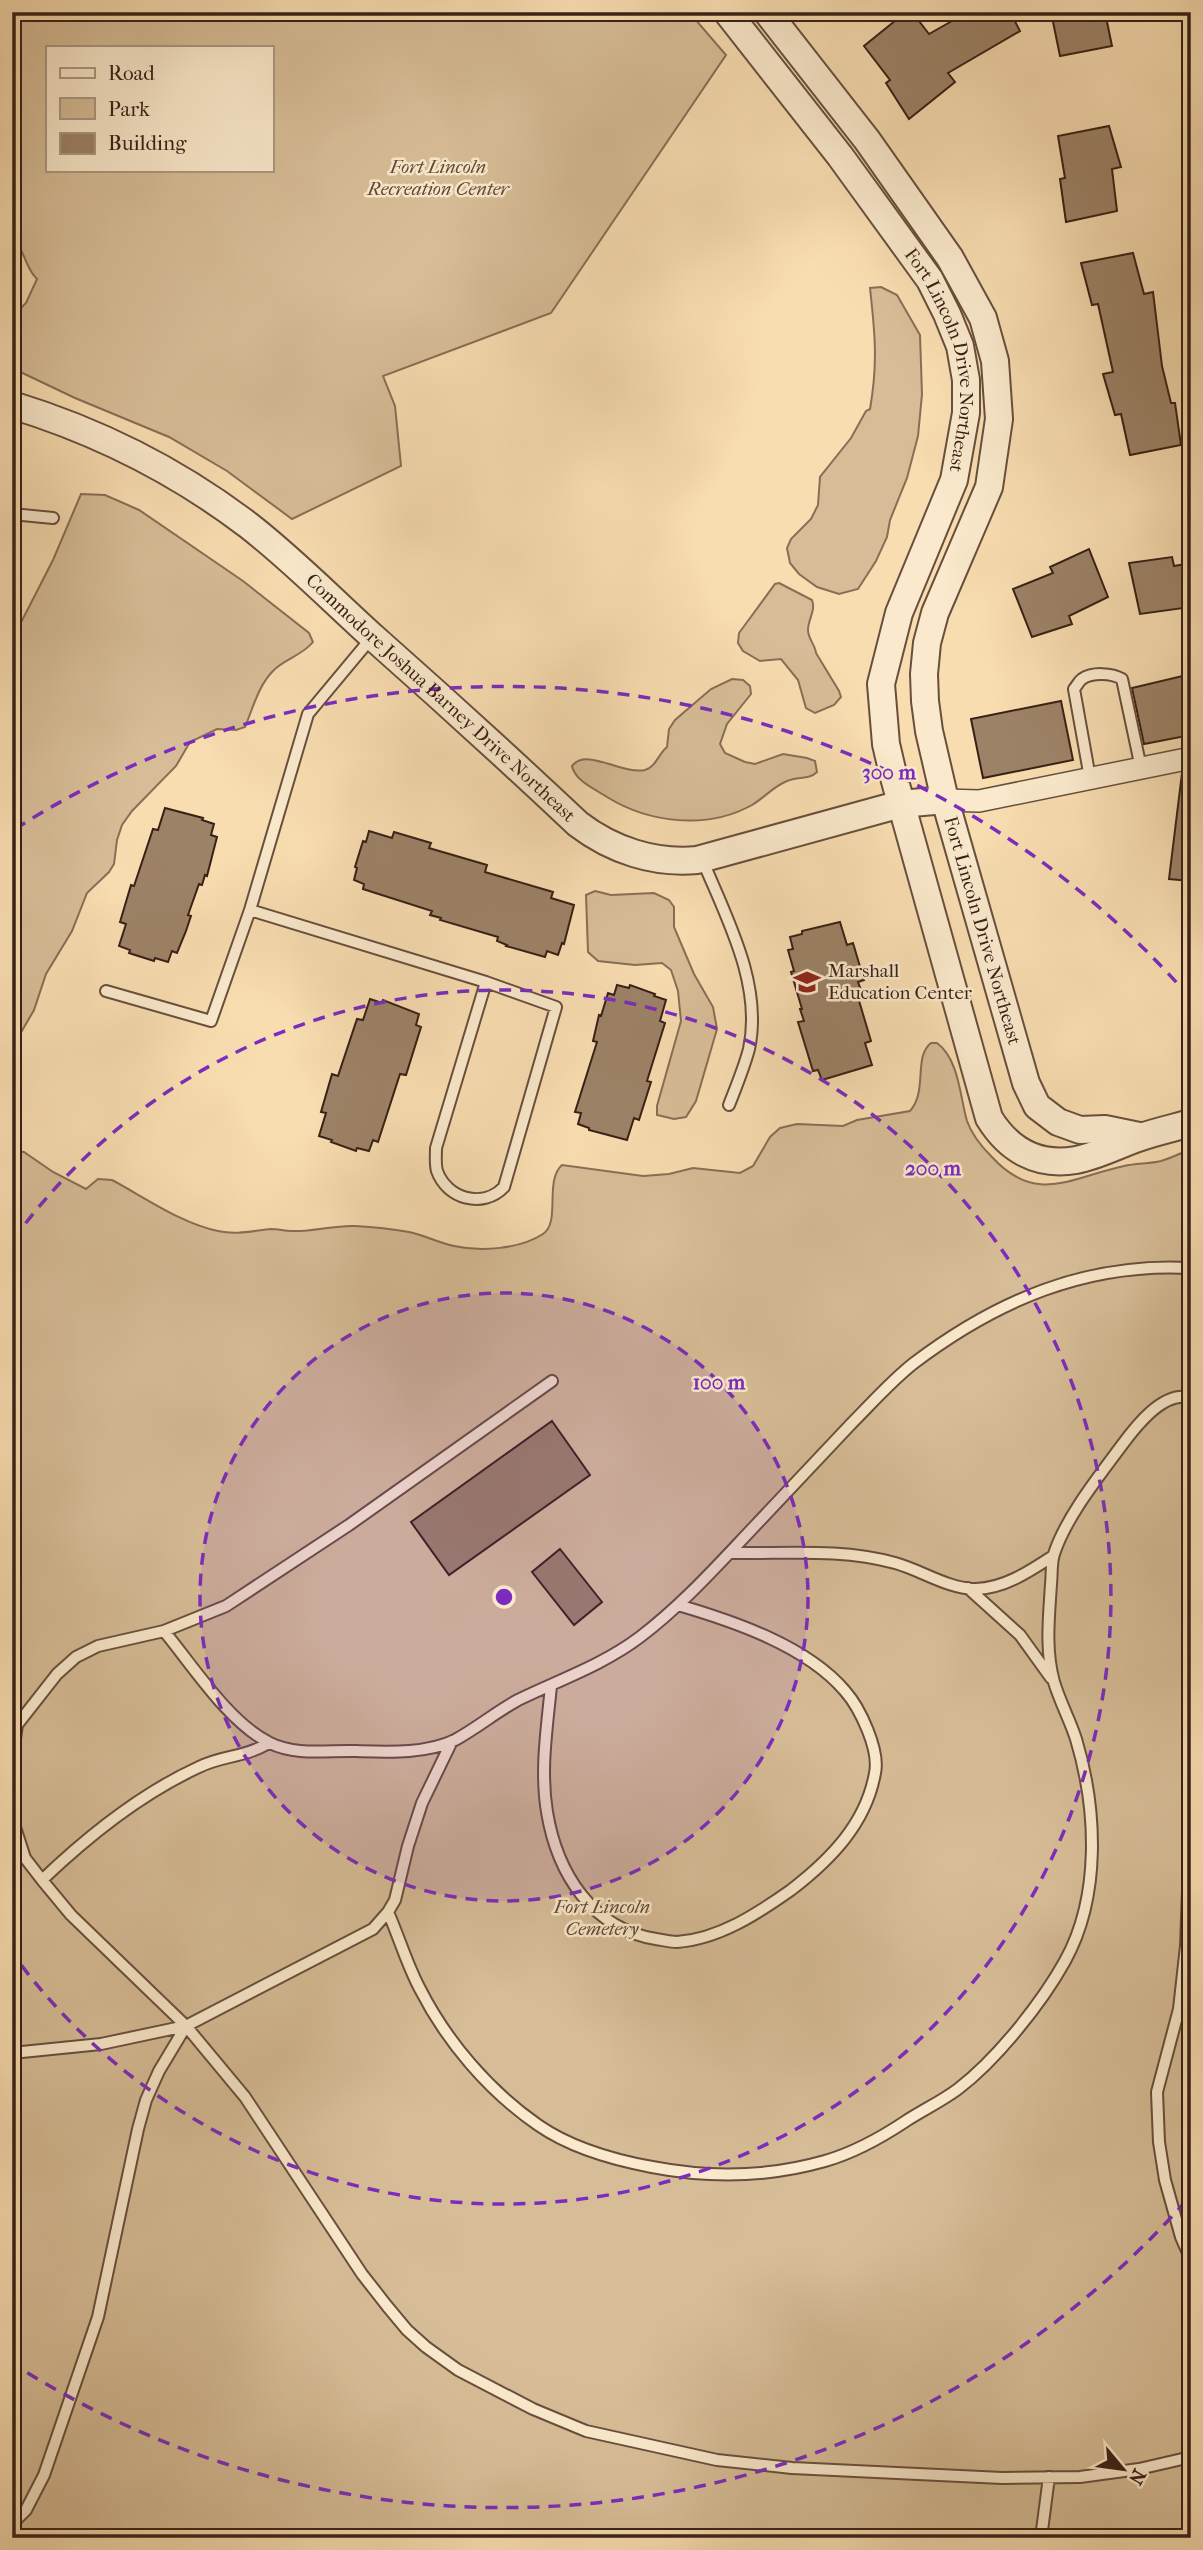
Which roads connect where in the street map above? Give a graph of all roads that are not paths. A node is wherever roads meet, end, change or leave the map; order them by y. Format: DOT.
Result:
graph roads {
  1 [pos="727,12"];
  2 [pos="776,15"];
  3 [pos="12,405"];
  4 [pos="12,514"];
  5 [pos="53,518"];
  6 [pos="373,636"];
  7 [pos="1191,758"];
  8 [pos="1141,768"];
  9 [pos="1090,778"];
  10 [pos="945,800"];
  11 [pos="901,804"];
  12 [pos="702,859"];
  13 [pos="250,910"];
  14 [pos="486,982"];
  15 [pos="106,991"];
  16 [pos="729,1105"];
  17 [pos="1191,1123"];
  18 [pos="1141,1137"];
  19 [pos="1191,1268"];
  20 [pos="552,1381"];
  21 [pos="1189,1397"];
  22 [pos="730,1553"];
  23 [pos="1054,1556"];
  24 [pos="968,1588"];
  25 [pos="678,1605"];
  26 [pos="164,1631"];
  27 [pos="1054,1681"];
  28 [pos="551,1686"];
  29 [pos="14,1727"];
  30 [pos="452,1741"];
  31 [pos="270,1743"];
  32 [pos="12,1760"];
  33 [pos="1191,1809"];
  34 [pos="12,1818"];
  35 [pos="42,1880"];
  36 [pos="388,1912"];
  37 [pos="186,2026"];
  38 [pos="12,2053"];
  39 [pos="1191,2260"];
  40 [pos="1191,2457"];
  41 [pos="1049,2477"];
  42 [pos="12,2524"];
  43 [pos="1041,2538"];
  1 -- 11 [label="street, Fort Lincoln Drive Northeast"];
  2 -- 10 [label="street, Fort Lincoln Drive Northeast"];
  3 -- 6 [label="street, Commodore Joshua Barney Drive Northeast"];
  4 -- 5 [label="lane"];
  6 -- 12 [label="street, Commodore Joshua Barney Drive Northeast"];
  6 -- 13 [label="lane"];
  7 -- 8 [label="street"];
  8 -- 9 [label="street"];
  8 -- 9 [label="lane"];
  9 -- 10 [label="street"];
  10 -- 11 [label="street, Commodore Joshua Barney Drive Northeast"];
  10 -- 18 [label="street, Fort Lincoln Drive Northeast"];
  11 -- 12 [label="street, Commodore Joshua Barney Drive Northeast"];
  11 -- 18 [label="street, Fort Lincoln Drive Northeast"];
  12 -- 16 [label="lane"];
  13 -- 14 [label="lane"];
  13 -- 15 [label="lane"];
  14 -- 14 [label="lane"];
  17 -- 18 [label="street, Fort Lincoln Drive Northeast"];
  19 -- 22 [label="lane"];
  20 -- 26 [label="lane"];
  21 -- 23 [label="lane"];
  22 -- 24 [label="lane"];
  22 -- 25 [label="lane"];
  23 -- 24 [label="lane"];
  23 -- 27 [label="lane"];
  24 -- 27 [label="lane"];
  25 -- 28 [label="lane"];
  25 -- 28 [label="lane"];
  26 -- 29 [label="lane"];
  26 -- 31 [label="lane"];
  27 -- 36 [label="lane"];
  28 -- 30 [label="lane"];
  29 -- 32 [label="lane"];
  30 -- 31 [label="lane"];
  30 -- 36 [label="lane"];
  31 -- 35 [label="lane"];
  33 -- 39 [label="lane"];
  34 -- 35 [label="lane"];
  35 -- 37 [label="lane"];
  36 -- 37 [label="lane"];
  37 -- 38 [label="lane"];
  37 -- 41 [label="lane"];
  37 -- 42 [label="lane"];
  40 -- 41 [label="lane"];
  41 -- 43 [label="lane"];
}
